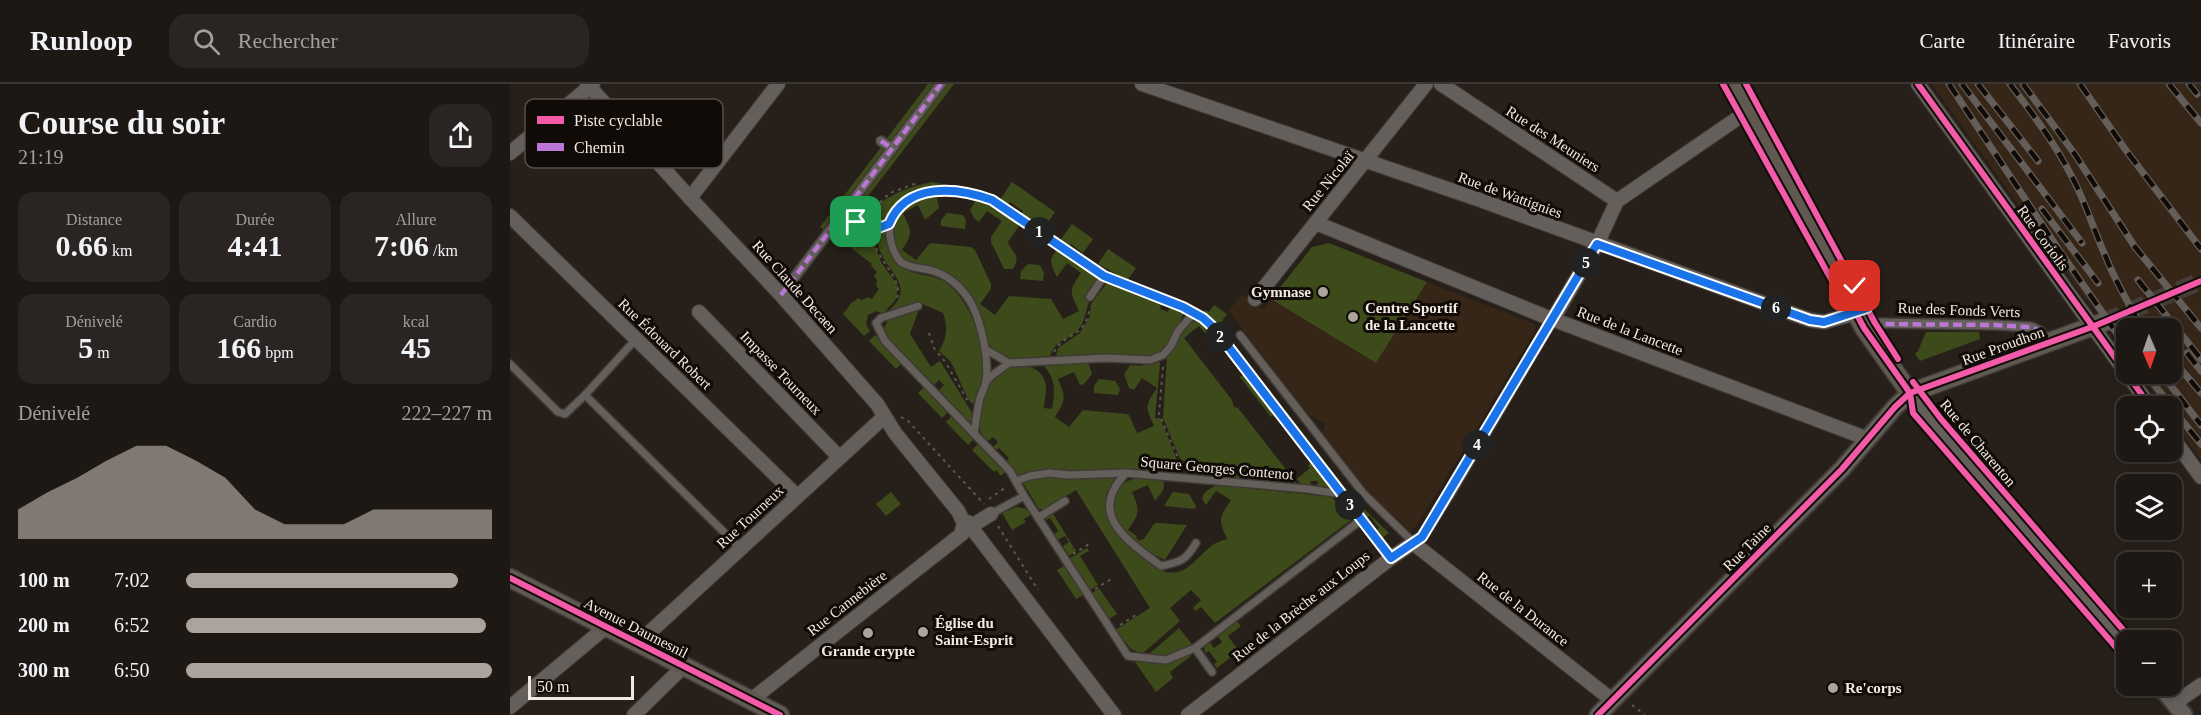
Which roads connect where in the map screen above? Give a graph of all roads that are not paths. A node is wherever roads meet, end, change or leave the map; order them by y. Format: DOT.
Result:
graph roads {
  1 [pos="778,84"];
  2 [pos="941,84"];
  3 [pos="1142,84"];
  4 [pos="1426,84"];
  5 [pos="1441,84"];
  6 [pos="1736,84"];
  7 [pos="1918,84"];
  8 [pos="590,85"];
  9 [pos="574,99"];
  10 [pos="602,99"];
  11 [pos="1751,109"];
  12 [pos="525,140"];
  13 [pos="881,141"];
  14 [pos="892,148"];
  15 [pos="510,153"];
  16 [pos="723,155"];
  17 [pos="1365,161"];
  18 [pos="663,168"];
  19 [pos="713,168"];
  20 [pos="690,198"];
  21 [pos="1617,201"];
  22 [pos="510,216"];
  23 [pos="1316,223"];
  24 [pos="1597,244"];
  25 [pos="1104,276"];
  26 [pos="781,295"];
  27 [pos="1091,297"];
  28 [pos="1255,299"];
  29 [pos="918,306"];
  30 [pos="699,312"];
  31 [pos="1192,314"];
  32 [pos="1553,320"];
  33 [pos="1860,321"];
  34 [pos="2098,325"];
  35 [pos="1240,335"];
  36 [pos="636,339"];
  37 [pos="2046,344"];
  38 [pos="985,349"];
  39 [pos="1009,363"];
  40 [pos="510,364"];
  41 [pos="986,382"];
  42 [pos="1910,393"];
  43 [pos="585,395"];
  44 [pos="2144,396"];
  45 [pos="884,417"];
  46 [pos="974,434"];
  47 [pos="1868,439"];
  48 [pos="2182,451"];
  49 [pos="839,457"];
  50 [pos="1126,473"];
  51 [pos="2201,477"];
  52 [pos="1016,481"];
  53 [pos="1341,494"];
  54 [pos="797,496"];
  55 [pos="1024,496"];
  56 [pos="1065,501"];
  57 [pos="991,514"];
  58 [pos="1039,517"];
  59 [pos="1361,520"];
  60 [pos="969,528"];
  61 [pos="1196,543"];
  62 [pos="1413,543"];
  63 [pos="740,548"];
  64 [pos="1391,558"];
  65 [pos="510,578"];
  66 [pos="606,627"];
  67 [pos="2116,634"];
  68 [pos="638,643"];
  69 [pos="1195,648"];
  70 [pos="684,666"];
  71 [pos="1212,672"];
  72 [pos="2201,685"];
  73 [pos="2168,696"];
  74 [pos="751,700"];
  75 [pos="1612,700"];
  76 [pos="510,707"];
  77 [pos="2179,709"];
  78 [pos="634,715"];
  79 [pos="780,715"];
  80 [pos="1114,715"];
  81 [pos="1188,715"];
  82 [pos="1598,715"];
  1 -- 16 [label="street"];
  2 -- 14 [label="street"];
  3 -- 17 [label="street, Rue de Wattignies"];
  4 -- 17 [label="street, Rue Nicolaï"];
  5 -- 21 [label="street, Rue des Meuniers"];
  6 -- 11 [label="main road, Rue de Charenton"];
  7 -- 34 [label="street, Rue Coriolis"];
  8 -- 9 [label="street"];
  8 -- 10 [label="street, Rue Claude Decaen"];
  11 -- 21 [label="street"];
  11 -- 33 [label="main road, Rue de Charenton"];
  12 -- 15 [label="street"];
  13 -- 14 [label="street"];
  14 -- 26 [label="street"];
  17 -- 23 [label="street, Rue Nicolaï"];
  17 -- 24 [label="street, Rue de Wattignies"];
  18 -- 20 [label="street, Rue Claude Decaen"];
  19 -- 20 [label="street"];
  20 -- 26 [label="street, Rue Claude Decaen"];
  21 -- 24 [label="street, Rue de la Brèche aux Loups"];
  22 -- 36 [label="street, Rue Édouard Robert"];
  23 -- 28 [label="street, Rue Nicolaï"];
  23 -- 32 [label="street, Rue de la Lancette"];
  24 -- 32 [label="street, Rue de la Brèche aux Loups"];
  24 -- 33 [label="street, Rue de Wattignies"];
  25 -- 27 [label="lane"];
  25 -- 31 [label="lane, Square Georges Contenot"];
  25 -- 38 [label="lane, Square Georges Contenot"];
  26 -- 45 [label="street, Rue Claude Decaen"];
  29 -- 46 [label="lane"];
  30 -- 49 [label="street, Impasse Tourneux"];
  31 -- 39 [label="lane"];
  31 -- 53 [label="lane, Square Georges Contenot"];
  32 -- 47 [label="street, Rue de la Lancette"];
  32 -- 62 [label="street, Rue de la Brèche aux Loups"];
  33 -- 37 [label="street, Rue des Fonds Verts"];
  33 -- 42 [label="main road, Rue de Charenton"];
  34 -- 37 [label="main road, Rue Proudhon"];
  34 -- 44 [label="street, Rue Coriolis"];
  35 -- 62 [label="lane"];
  36 -- 43 [label="lane"];
  36 -- 54 [label="street, Rue Édouard Robert"];
  37 -- 42 [label="main road, Rue Proudhon"];
  38 -- 39 [label="lane"];
  38 -- 41 [label="lane"];
  39 -- 41 [label="lane"];
  40 -- 43 [label="lane"];
  41 -- 46 [label="lane"];
  42 -- 47 [label="street, Rue Taine"];
  42 -- 67 [label="street, Rue de Charenton"];
  43 -- 63 [label="lane"];
  45 -- 49 [label="street, Rue Tourneux"];
  45 -- 60 [label="street, Rue Claude Decaen"];
  46 -- 52 [label="lane"];
  47 -- 75 [label="street, Rue Taine"];
  48 -- 51 [label="street"];
  49 -- 54 [label="street, Rue Tourneux"];
  50 -- 52 [label="lane, Square Georges Contenot"];
  50 -- 53 [label="lane, Square Georges Contenot"];
  50 -- 61 [label="lane, Square Georges Contenot"];
  52 -- 55 [label="lane"];
  53 -- 59 [label="lane, Square Georges Contenot"];
  54 -- 63 [label="street, Rue Tourneux"];
  55 -- 57 [label="lane"];
  55 -- 58 [label="lane"];
  56 -- 58 [label="lane"];
  57 -- 60 [label="street, Rue Cannebière"];
  58 -- 69 [label="lane"];
  59 -- 64 [label="lane, Square Georges Contenot"];
  59 -- 69 [label="lane"];
  60 -- 74 [label="street, Rue Cannebière"];
  60 -- 80 [label="street, Rue Claude Decaen"];
  62 -- 64 [label="street, Rue de la Brèche aux Loups"];
  62 -- 75 [label="street, Rue de la Durance"];
  63 -- 68 [label="street, Rue Tourneux"];
  64 -- 81 [label="street, Rue de la Brèche aux Loups"];
  65 -- 66 [label="main road, Avenue Daumesnil"];
  66 -- 68 [label="main road, Avenue Daumesnil"];
  66 -- 76 [label="street"];
  68 -- 70 [label="main road, Avenue Daumesnil"];
  69 -- 71 [label="lane"];
  70 -- 74 [label="main road, Avenue Daumesnil"];
  70 -- 78 [label="street"];
  72 -- 77 [label="street"];
  73 -- 77 [label="street"];
  74 -- 79 [label="main road, Avenue Daumesnil"];
  75 -- 82 [label="street, Rue Taine"];
}
